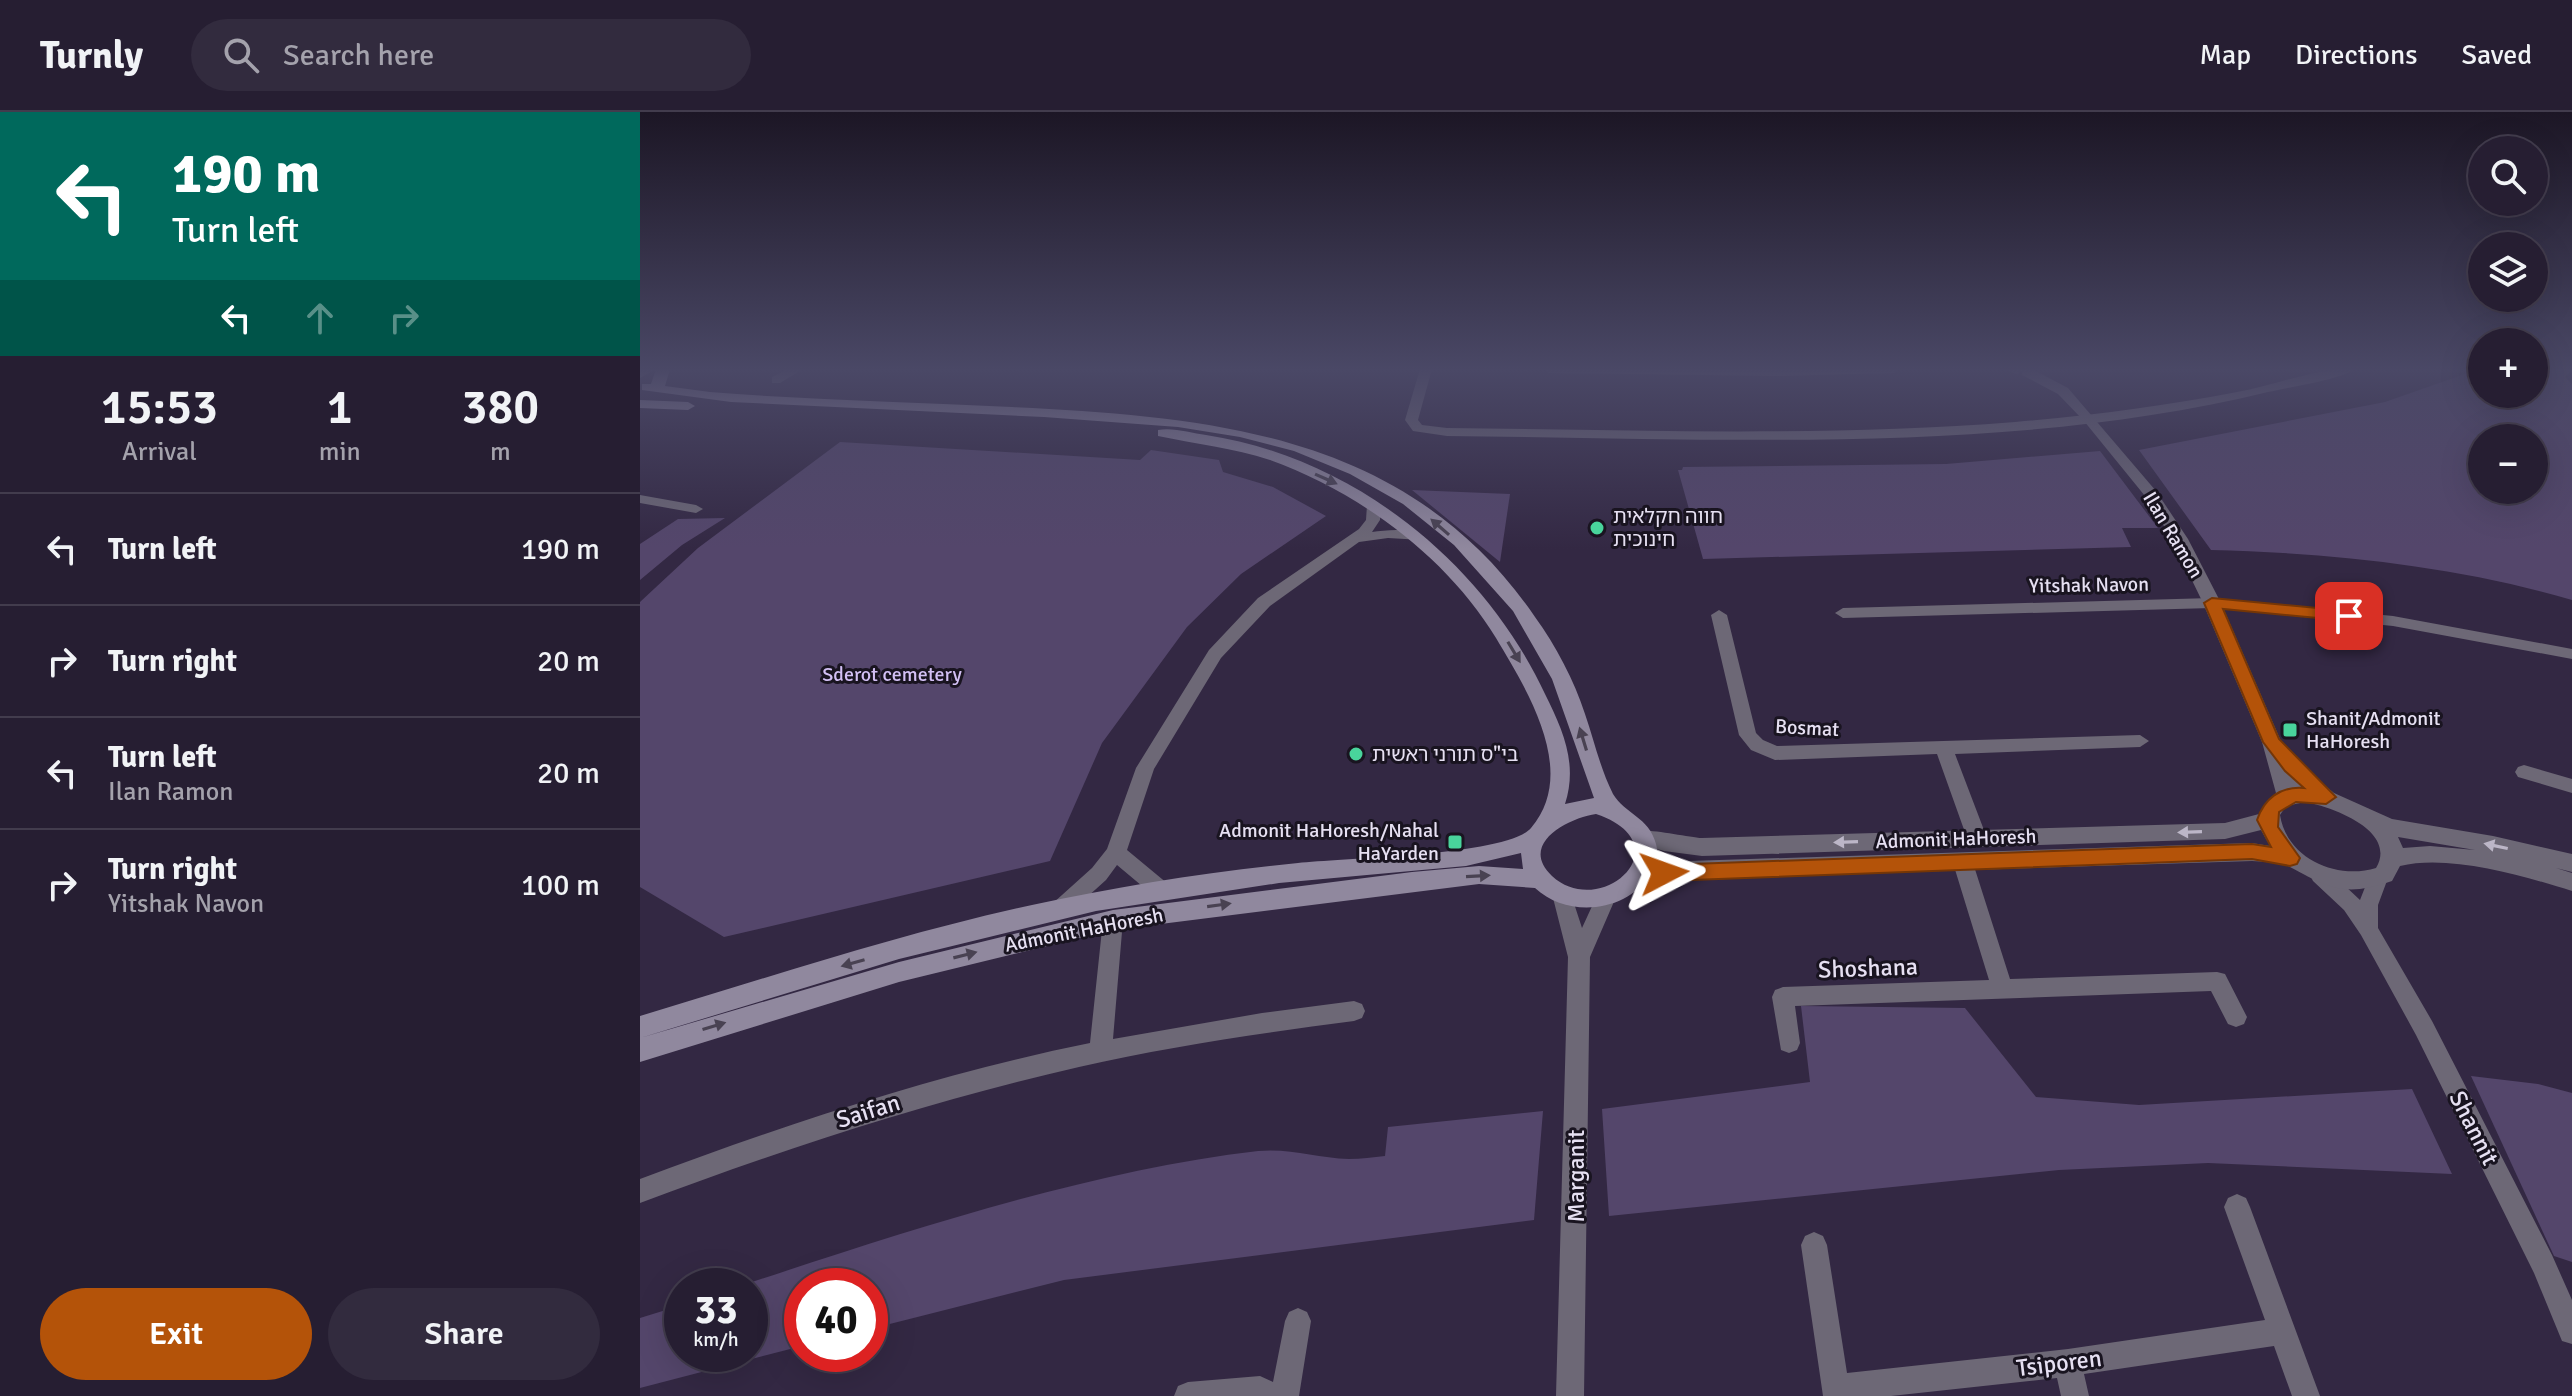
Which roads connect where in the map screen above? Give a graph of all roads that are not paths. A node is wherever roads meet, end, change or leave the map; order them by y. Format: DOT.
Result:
graph roads {
  1 [pos="1083,429"];
  2 [pos="1224,429"];
  3 [pos="1425,429"];
  4 [pos="1963,429"];
  5 [pos="2098,429"];
  6 [pos="640,499"];
  7 [pos="1374,505"];
  8 [pos="696,509"];
  9 [pos="1417,537"];
  10 [pos="1352,540"];
  11 [pos="2212,603"];
  12 [pos="1843,613"];
  13 [pos="1719,615"];
  14 [pos="2572,654"];
  15 [pos="2140,741"];
  16 [pos="2272,742"];
  17 [pos="1944,748"];
  18 [pos="2524,772"];
  19 [pos="2572,786"];
  20 [pos="2287,797"];
  21 [pos="2326,797"];
  22 [pos="1612,810"];
  23 [pos="2368,818"];
  24 [pos="1549,819"];
  25 [pos="2267,820"];
  26 [pos="1645,837"];
  27 [pos="1977,838"];
  28 [pos="1534,839"];
  29 [pos="1116,852"];
  30 [pos="2290,858"];
  31 [pos="2393,859"];
  32 [pos="1963,863"];
  33 [pos="2572,863"];
  34 [pos="1640,875"];
  35 [pos="2320,875"];
  36 [pos="2378,878"];
  37 [pos="1540,879"];
  38 [pos="2572,882"];
  39 [pos="1161,890"];
  40 [pos="1562,894"];
  41 [pos="1606,897"];
  42 [pos="1059,910"];
  43 [pos="1113,920"];
  44 [pos="2368,929"];
  45 [pos="1579,957"];
  46 [pos="2002,988"];
  47 [pos="1354,1011"];
  48 [pos="2236,1017"];
  49 [pos="640,1027"];
  50 [pos="1789,1043"];
  51 [pos="1101,1049"];
  52 [pos="640,1050"];
  53 [pos="640,1191"];
  54 [pos="2237,1207"];
  55 [pos="1814,1245"];
  56 [pos="1298,1321"];
  57 [pos="2281,1331"];
  58 [pos="2572,1331"];
  59 [pos="2068,1363"];
  60 [pos="1836,1392"];
  61 [pos="1188,1396"];
  62 [pos="1270,1396"];
  63 [pos="1285,1396"];
  64 [pos="1570,1396"];
  65 [pos="2075,1396"];
  66 [pos="2306,1396"];
  1 -- 7 [label="main road, one-way"];
  22 -- 2 [label="main road, one-way"];
  3 -- 4 [label="street"];
  5 -- 11 [label="street, Ilan Ramon"];
  6 -- 8 [label="street"];
  7 -- 9 [label="main road"];
  7 -- 10 [label="street"];
  9 -- 10 [label="street"];
  9 -- 24 [label="main road, one-way"];
  10 -- 29 [label="street"];
  11 -- 12 [label="street, Yitshak Navon"];
  11 -- 14 [label="street, Yitshak Navon"];
  11 -- 16 [label="street, Ilan Ramon"];
  13 -- 17 [label="street, Bosmat"];
  15 -- 17 [label="street, Bosmat"];
  16 -- 20 [label="street, Ilan Ramon"];
  16 -- 21 [label="street, Ilan Ramon"];
  17 -- 27 [label="street"];
  18 -- 19 [label="street"];
  20 -- 21 [label="street"];
  20 -- 25 [label="street"];
  21 -- 23 [label="street"];
  22 -- 24 [label="main road"];
  22 -- 26 [label="main road"];
  23 -- 31 [label="street"];
  33 -- 23 [label="street, one-way"];
  24 -- 28 [label="main road"];
  25 -- 27 [label="street, Admonit HaHoresh, one-way"];
  25 -- 30 [label="street"];
  27 -- 26 [label="street, Admonit HaHoresh, one-way"];
  26 -- 34 [label="main road"];
  28 -- 37 [label="main road"];
  28 -- 39 [label="main road, Admonit HaHoresh"];
  29 -- 39 [label="street"];
  29 -- 42 [label="street"];
  30 -- 32 [label="street, Admonit HaHoresh"];
  30 -- 35 [label="street"];
  31 -- 36 [label="street"];
  31 -- 38 [label="street"];
  32 -- 34 [label="street, Admonit HaHoresh"];
  32 -- 46 [label="street"];
  34 -- 41 [label="main road"];
  35 -- 36 [label="street"];
  35 -- 44 [label="street, Shannit"];
  36 -- 44 [label="street"];
  37 -- 40 [label="main road"];
  43 -- 37 [label="main road, Admonit HaHoresh, one-way"];
  39 -- 42 [label="main road, Admonit HaHoresh"];
  40 -- 41 [label="main road"];
  40 -- 45 [label="street, Marganit"];
  41 -- 45 [label="street, Marganit"];
  42 -- 49 [label="main road, Admonit HaHoresh, one-way"];
  43 -- 51 [label="street"];
  52 -- 43 [label="main road, Admonit HaHoresh, one-way"];
  44 -- 58 [label="street, Shannit"];
  45 -- 64 [label="street, Marganit"];
  46 -- 48 [label="street, Shoshana"];
  46 -- 50 [label="street, Shoshana"];
  47 -- 51 [label="street, Saifan"];
  51 -- 53 [label="street, Saifan"];
  54 -- 57 [label="street"];
  55 -- 60 [label="street, Tsiporen"];
  56 -- 63 [label="street"];
  57 -- 59 [label="street, Tsiporen"];
  57 -- 66 [label="street"];
  59 -- 60 [label="street, Tsiporen"];
  59 -- 65 [label="street"];
  61 -- 62 [label="street"];
}
